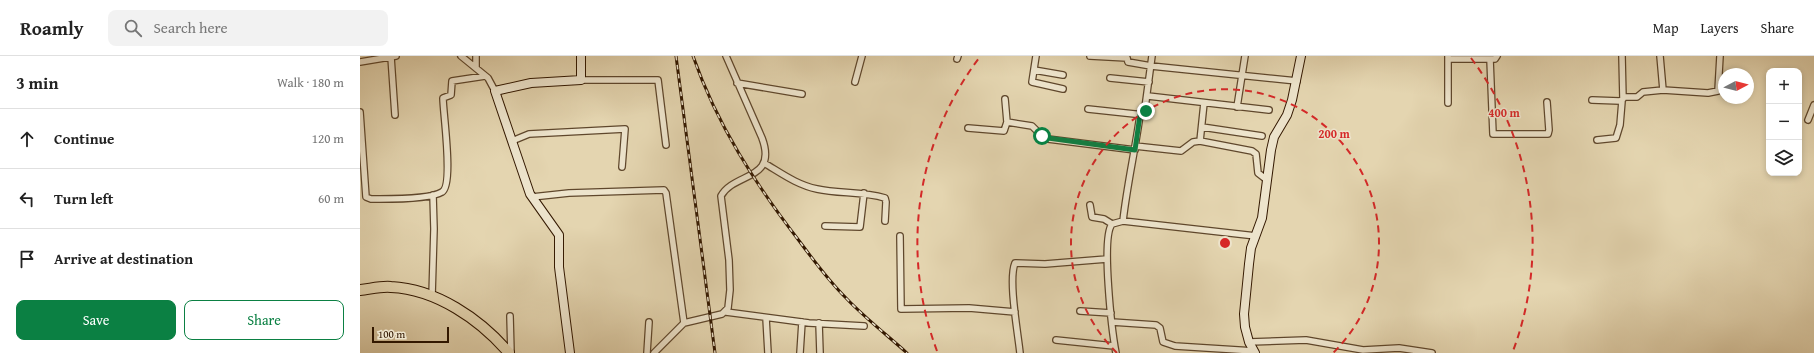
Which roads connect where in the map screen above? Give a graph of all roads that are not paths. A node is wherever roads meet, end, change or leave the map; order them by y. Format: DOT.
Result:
graph roads {
  1 [pos="391,56"];
  2 [pos="396,56"];
  3 [pos="461,56"];
  4 [pos="476,56"];
  5 [pos="581,56"];
  6 [pos="726,56"];
  7 [pos="862,56"];
  8 [pos="1036,56"];
  9 [pos="1090,56"];
  10 [pos="1152,56"];
  11 [pos="1245,56"];
  12 [pos="1301,56"];
  13 [pos="1498,56"];
  14 [pos="1622,56"];
  15 [pos="1660,56"];
  16 [pos="1720,56"];
  17 [pos="1448,58"];
  18 [pos="1490,59"];
  19 [pos="360,62"];
  20 [pos="1151,66"];
  21 [pos="476,68"];
  22 [pos="1034,70"];
  23 [pos="1063,75"];
  24 [pos="1243,75"];
  25 [pos="485,76"];
  26 [pos="1110,78"];
  27 [pos="581,80"];
  28 [pos="1297,81"];
  29 [pos="855,82"];
  30 [pos="1149,82"];
  31 [pos="737,83"];
  32 [pos="1063,89"];
  33 [pos="1663,90"];
  34 [pos="496,91"];
  35 [pos="802,94"];
  36 [pos="1148,96"];
  37 [pos="1005,99"];
  38 [pos="1623,99"];
  39 [pos="1592,100"];
  40 [pos="1547,102"];
  41 [pos="1204,103"];
  42 [pos="1448,103"];
  43 [pos="1814,105"];
  44 [pos="1237,106"];
  45 [pos="1088,109"];
  46 [pos="1269,110"];
  47 [pos="360,112"];
  48 [pos="395,114"];
  49 [pos="1140,115"];
  50 [pos="1808,120"];
  51 [pos="1007,122"];
  52 [pos="1202,127"];
  53 [pos="968,128"];
  54 [pos="1262,136"];
  55 [pos="1597,140"];
  56 [pos="512,141"];
  57 [pos="1200,141"];
  58 [pos="666,145"];
  59 [pos="1135,148"];
  60 [pos="764,163"];
  61 [pos="622,167"];
  62 [pos="1267,180"];
  63 [pos="864,193"];
  64 [pos="433,194"];
  65 [pos="532,197"];
  66 [pos="1090,205"];
  67 [pos="885,221"];
  68 [pos="1123,221"];
  69 [pos="1112,224"];
  70 [pos="825,226"];
  71 [pos="900,236"];
  72 [pos="1256,236"];
  73 [pos="1107,259"];
  74 [pos="360,290"];
  75 [pos="432,296"];
  76 [pos="1080,310"];
  77 [pos="726,312"];
  78 [pos="1015,312"];
  79 [pos="1110,313"];
  80 [pos="510,316"];
  81 [pos="766,318"];
  82 [pos="649,322"];
  83 [pos="802,322"];
  84 [pos="1112,322"];
  85 [pos="684,323"];
  86 [pos="819,323"];
  87 [pos="864,326"];
  88 [pos="1056,340"];
  89 [pos="1249,342"];
  90 [pos="1114,346"];
  91 [pos="1254,352"];
  92 [pos="510,353"];
  93 [pos="570,353"];
  94 [pos="647,353"];
  95 [pos="654,353"];
  96 [pos="768,353"];
  97 [pos="800,353"];
  98 [pos="820,353"];
  99 [pos="1020,353"];
  100 [pos="1116,353"];
  101 [pos="1432,353"];
  1 -- 2 [label="street"];
  1 -- 19 [label="street"];
  1 -- 48 [label="street"];
  3 -- 21 [label="street"];
  4 -- 21 [label="street"];
  5 -- 27 [label="street"];
  6 -- 31 [label="street"];
  7 -- 29 [label="street"];
  8 -- 22 [label="street"];
  9 -- 20 [label="street"];
  10 -- 20 [label="street"];
  11 -- 24 [label="street"];
  12 -- 28 [label="street"];
  13 -- 18 [label="street"];
  14 -- 38 [label="street"];
  15 -- 33 [label="street"];
  16 -- 33 [label="street"];
  17 -- 18 [label="street"];
  17 -- 42 [label="street"];
  18 -- 40 [label="street"];
  20 -- 24 [label="street"];
  20 -- 30 [label="street"];
  21 -- 25 [label="street"];
  22 -- 23 [label="street"];
  22 -- 32 [label="street"];
  24 -- 28 [label="street"];
  24 -- 44 [label="street"];
  25 -- 34 [label="street"];
  25 -- 64 [label="street"];
  26 -- 30 [label="street"];
  27 -- 34 [label="street"];
  27 -- 58 [label="street"];
  28 -- 62 [label="street"];
  30 -- 36 [label="street"];
  31 -- 35 [label="street"];
  31 -- 60 [label="street"];
  33 -- 38 [label="street"];
  34 -- 56 [label="street"];
  36 -- 41 [label="street"];
  36 -- 49 [label="street"];
  37 -- 51 [label="street"];
  38 -- 39 [label="street"];
  38 -- 55 [label="street"];
  41 -- 44 [label="street"];
  41 -- 52 [label="street"];
  43 -- 50 [label="street"];
  44 -- 46 [label="street"];
  45 -- 49 [label="street"];
  47 -- 64 [label="street"];
  49 -- 59 [label="street"];
  51 -- 53 [label="street"];
  51 -- 59 [label="street"];
  52 -- 54 [label="street"];
  52 -- 57 [label="street"];
  56 -- 61 [label="street"];
  56 -- 65 [label="street"];
  57 -- 59 [label="street"];
  57 -- 62 [label="street"];
  59 -- 68 [label="street"];
  60 -- 63 [label="street"];
  60 -- 77 [label="street"];
  62 -- 72 [label="street"];
  63 -- 67 [label="street"];
  63 -- 70 [label="street"];
  64 -- 75 [label="street"];
  65 -- 85 [label="street"];
  65 -- 93 [label="street"];
  66 -- 69 [label="street"];
  68 -- 69 [label="street"];
  68 -- 72 [label="street"];
  69 -- 73 [label="street"];
  71 -- 78 [label="street"];
  72 -- 89 [label="street"];
  73 -- 78 [label="street"];
  73 -- 79 [label="street"];
  74 -- 75 [label="highway"];
  75 -- 92 [label="highway"];
  76 -- 79 [label="street"];
  77 -- 81 [label="street"];
  77 -- 85 [label="street"];
  78 -- 99 [label="street"];
  79 -- 84 [label="street"];
  80 -- 92 [label="street"];
  81 -- 83 [label="street"];
  81 -- 96 [label="street"];
  82 -- 94 [label="street"];
  83 -- 86 [label="street"];
  83 -- 97 [label="street"];
  84 -- 90 [label="street"];
  84 -- 91 [label="street"];
  85 -- 95 [label="street"];
  86 -- 87 [label="street"];
  86 -- 98 [label="street"];
  88 -- 90 [label="street"];
  89 -- 91 [label="street"];
  89 -- 101 [label="street"];
  90 -- 100 [label="street"];
}
